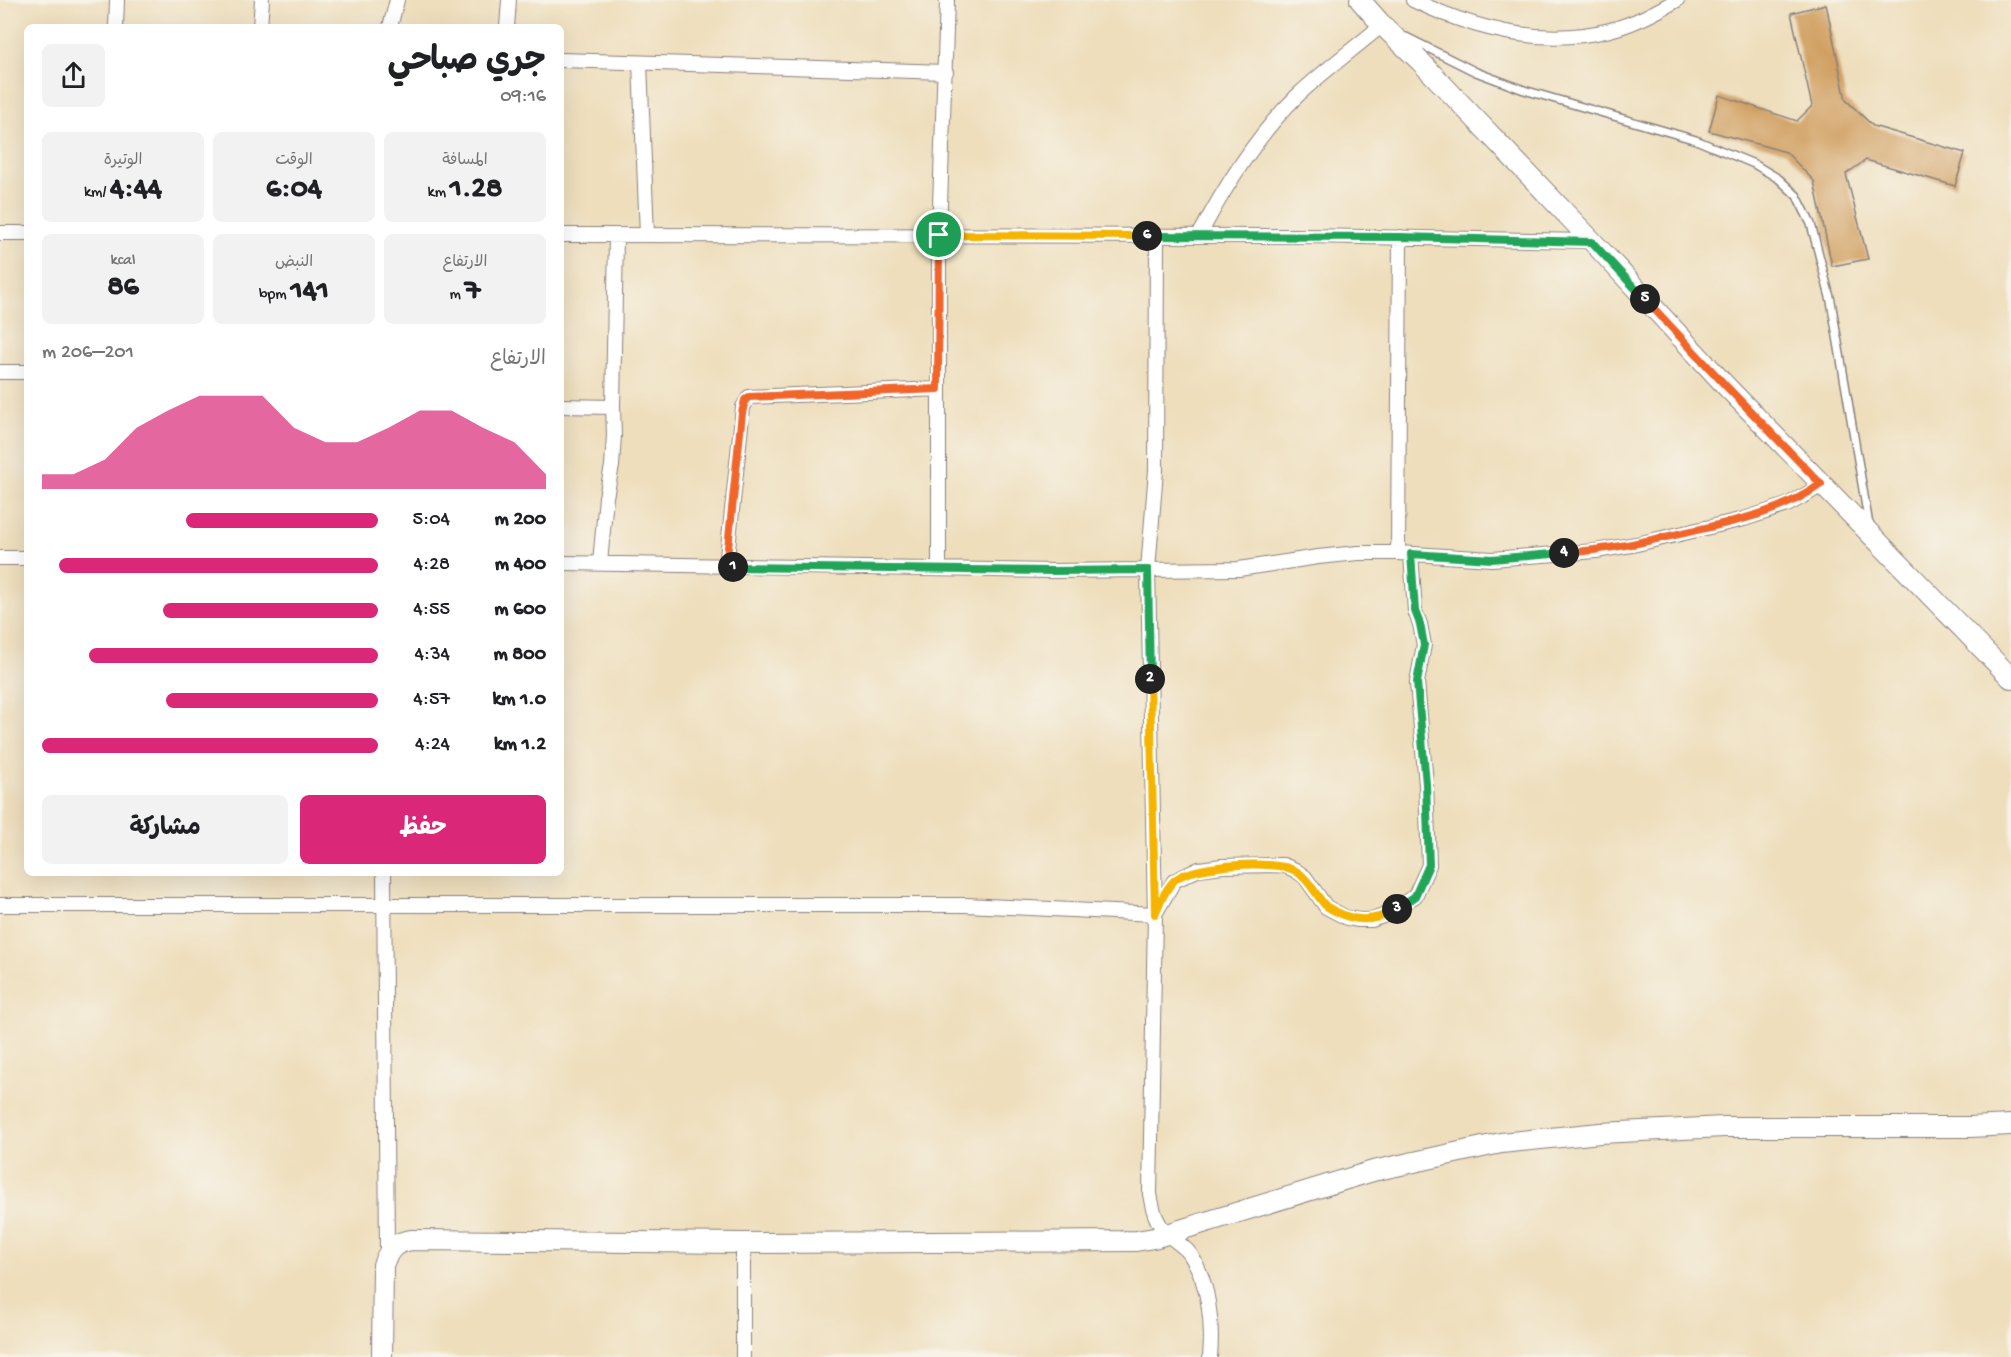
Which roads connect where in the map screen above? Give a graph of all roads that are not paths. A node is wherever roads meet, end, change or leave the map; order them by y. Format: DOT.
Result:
graph roads {
  1 [pos="117,0"];
  2 [pos="262,0"];
  3 [pos="397,0"];
  4 [pos="509,0"];
  5 [pos="947,0"];
  6 [pos="1360,0"];
  7 [pos="1413,0"];
  8 [pos="1677,0"];
  9 [pos="116,24"];
  10 [pos="260,24"];
  11 [pos="391,24"];
  12 [pos="507,24"];
  13 [pos="1382,25"];
  14 [pos="564,60"];
  15 [pos="640,63"];
  16 [pos="946,72"];
  17 [pos="0,233"];
  18 [pos="24,233"];
  19 [pos="647,234"];
  20 [pos="564,235"];
  21 [pos="939,235"];
  22 [pos="616,236"];
  23 [pos="1157,236"];
  24 [pos="1199,236"];
  25 [pos="1400,237"];
  26 [pos="1592,242"];
  27 [pos="0,372"];
  28 [pos="24,372"];
  29 [pos="938,389"];
  30 [pos="564,406"];
  31 [pos="613,407"];
  32 [pos="1821,484"];
  33 [pos="1870,533"];
  34 [pos="1405,553"];
  35 [pos="0,558"];
  36 [pos="24,558"];
  37 [pos="564,563"];
  38 [pos="600,563"];
  39 [pos="726,567"];
  40 [pos="939,569"];
  41 [pos="1148,570"];
  42 [pos="2011,678"];
  43 [pos="384,876"];
  44 [pos="384,904"];
  45 [pos="0,905"];
  46 [pos="1155,914"];
  47 [pos="2011,1125"];
  48 [pos="1166,1234"];
  49 [pos="743,1243"];
  50 [pos="387,1253"];
  51 [pos="382,1357"];
  52 [pos="743,1357"];
  53 [pos="1210,1357"];
  1 -- 9 [label="street"];
  2 -- 10 [label="street"];
  3 -- 11 [label="street"];
  4 -- 12 [label="street"];
  5 -- 16 [label="street"];
  6 -- 13 [label="street"];
  7 -- 8 [label="street"];
  13 -- 24 [label="street"];
  13 -- 26 [label="street"];
  13 -- 33 [label="lane"];
  14 -- 15 [label="street"];
  15 -- 16 [label="street"];
  15 -- 19 [label="street"];
  16 -- 21 [label="street"];
  17 -- 18 [label="street"];
  19 -- 21 [label="street"];
  19 -- 22 [label="street"];
  20 -- 22 [label="street"];
  21 -- 23 [label="street"];
  21 -- 29 [label="street"];
  22 -- 31 [label="street"];
  23 -- 24 [label="street"];
  23 -- 41 [label="street"];
  24 -- 25 [label="street"];
  25 -- 26 [label="street"];
  25 -- 34 [label="street"];
  26 -- 32 [label="street"];
  27 -- 28 [label="street"];
  29 -- 39 [label="street"];
  29 -- 40 [label="street"];
  30 -- 31 [label="street"];
  31 -- 38 [label="street"];
  32 -- 33 [label="street"];
  32 -- 34 [label="street"];
  33 -- 42 [label="street"];
  34 -- 41 [label="street"];
  34 -- 46 [label="street"];
  35 -- 36 [label="street"];
  37 -- 38 [label="street"];
  38 -- 39 [label="street"];
  39 -- 40 [label="street"];
  40 -- 41 [label="street"];
  41 -- 46 [label="street"];
  43 -- 44 [label="street"];
  44 -- 45 [label="street"];
  44 -- 46 [label="street"];
  44 -- 50 [label="street"];
  46 -- 48 [label="street"];
  47 -- 48 [label="street"];
  48 -- 49 [label="street"];
  48 -- 53 [label="street"];
  49 -- 50 [label="street"];
  49 -- 52 [label="street"];
  50 -- 51 [label="street"];
}
